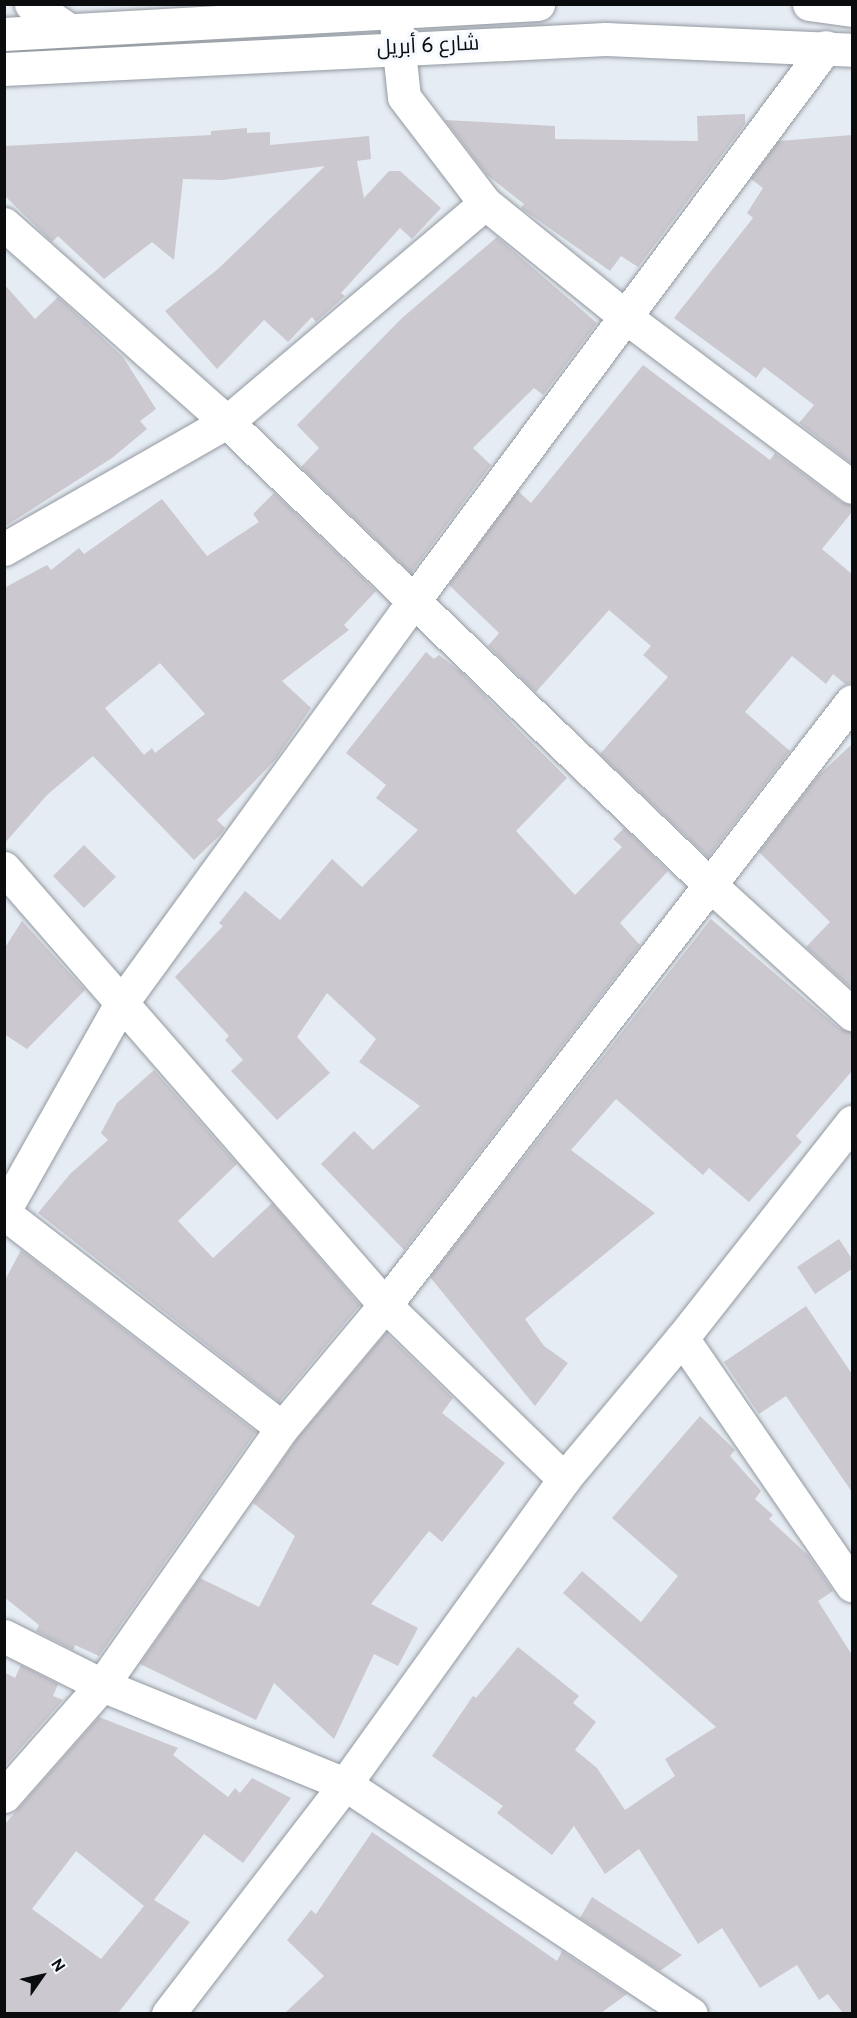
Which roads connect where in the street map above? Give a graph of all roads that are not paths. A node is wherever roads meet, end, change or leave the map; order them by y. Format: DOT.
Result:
graph roads {
  1 [pos="31,4"];
  2 [pos="538,4"];
  3 [pos="809,4"];
  4 [pos="852,10"];
  5 [pos="394,14"];
  6 [pos="69,30"];
  7 [pos="4,34"];
  8 [pos="399,48"];
  9 [pos="839,49"];
  10 [pos="4,69"];
  11 [pos="485,203"];
  12 [pos="4,224"];
  13 [pos="627,318"];
  14 [pos="227,422"];
  15 [pos="852,488"];
  16 [pos="8,541"];
  17 [pos="414,599"];
  18 [pos="852,701"];
  19 [pos="4,868"];
  20 [pos="708,883"];
  21 [pos="120,1005"];
  22 [pos="852,1014"];
  23 [pos="852,1122"];
  24 [pos="4,1212"];
  25 [pos="385,1305"];
  26 [pos="682,1338"];
  27 [pos="282,1428"];
  28 [pos="564,1479"];
  29 [pos="852,1585"];
  30 [pos="4,1636"];
  31 [pos="102,1685"];
  32 [pos="345,1784"];
  33 [pos="4,1796"];
  34 [pos="670,2009"];
  35 [pos="168,2013"];
  1 -- 6 [label="street"];
  2 -- 5 [label="street, شارع 6 أبريل"];
  3 -- 4 [label="street"];
  5 -- 6 [label="street, شارع 6 أبريل"];
  5 -- 8 [label="street"];
  6 -- 7 [label="street, شارع 6 أبريل"];
  8 -- 9 [label="street, شارع 6 أبريل"];
  8 -- 10 [label="street, شارع 6 أبريل"];
  8 -- 11 [label="street"];
  9 -- 13 [label="street"];
  11 -- 13 [label="street"];
  11 -- 14 [label="street"];
  12 -- 14 [label="street"];
  13 -- 15 [label="street"];
  13 -- 17 [label="street"];
  14 -- 16 [label="street"];
  14 -- 17 [label="street"];
  17 -- 20 [label="street"];
  17 -- 21 [label="street"];
  18 -- 20 [label="street"];
  19 -- 21 [label="street"];
  20 -- 22 [label="street"];
  20 -- 25 [label="street"];
  21 -- 24 [label="street"];
  21 -- 25 [label="street"];
  23 -- 26 [label="street"];
  24 -- 27 [label="street"];
  25 -- 27 [label="street"];
  25 -- 28 [label="street"];
  26 -- 28 [label="street"];
  26 -- 29 [label="street"];
  27 -- 31 [label="street"];
  28 -- 32 [label="street"];
  30 -- 31 [label="street"];
  31 -- 32 [label="street"];
  31 -- 33 [label="street"];
  32 -- 34 [label="street"];
  32 -- 35 [label="street"];
}
